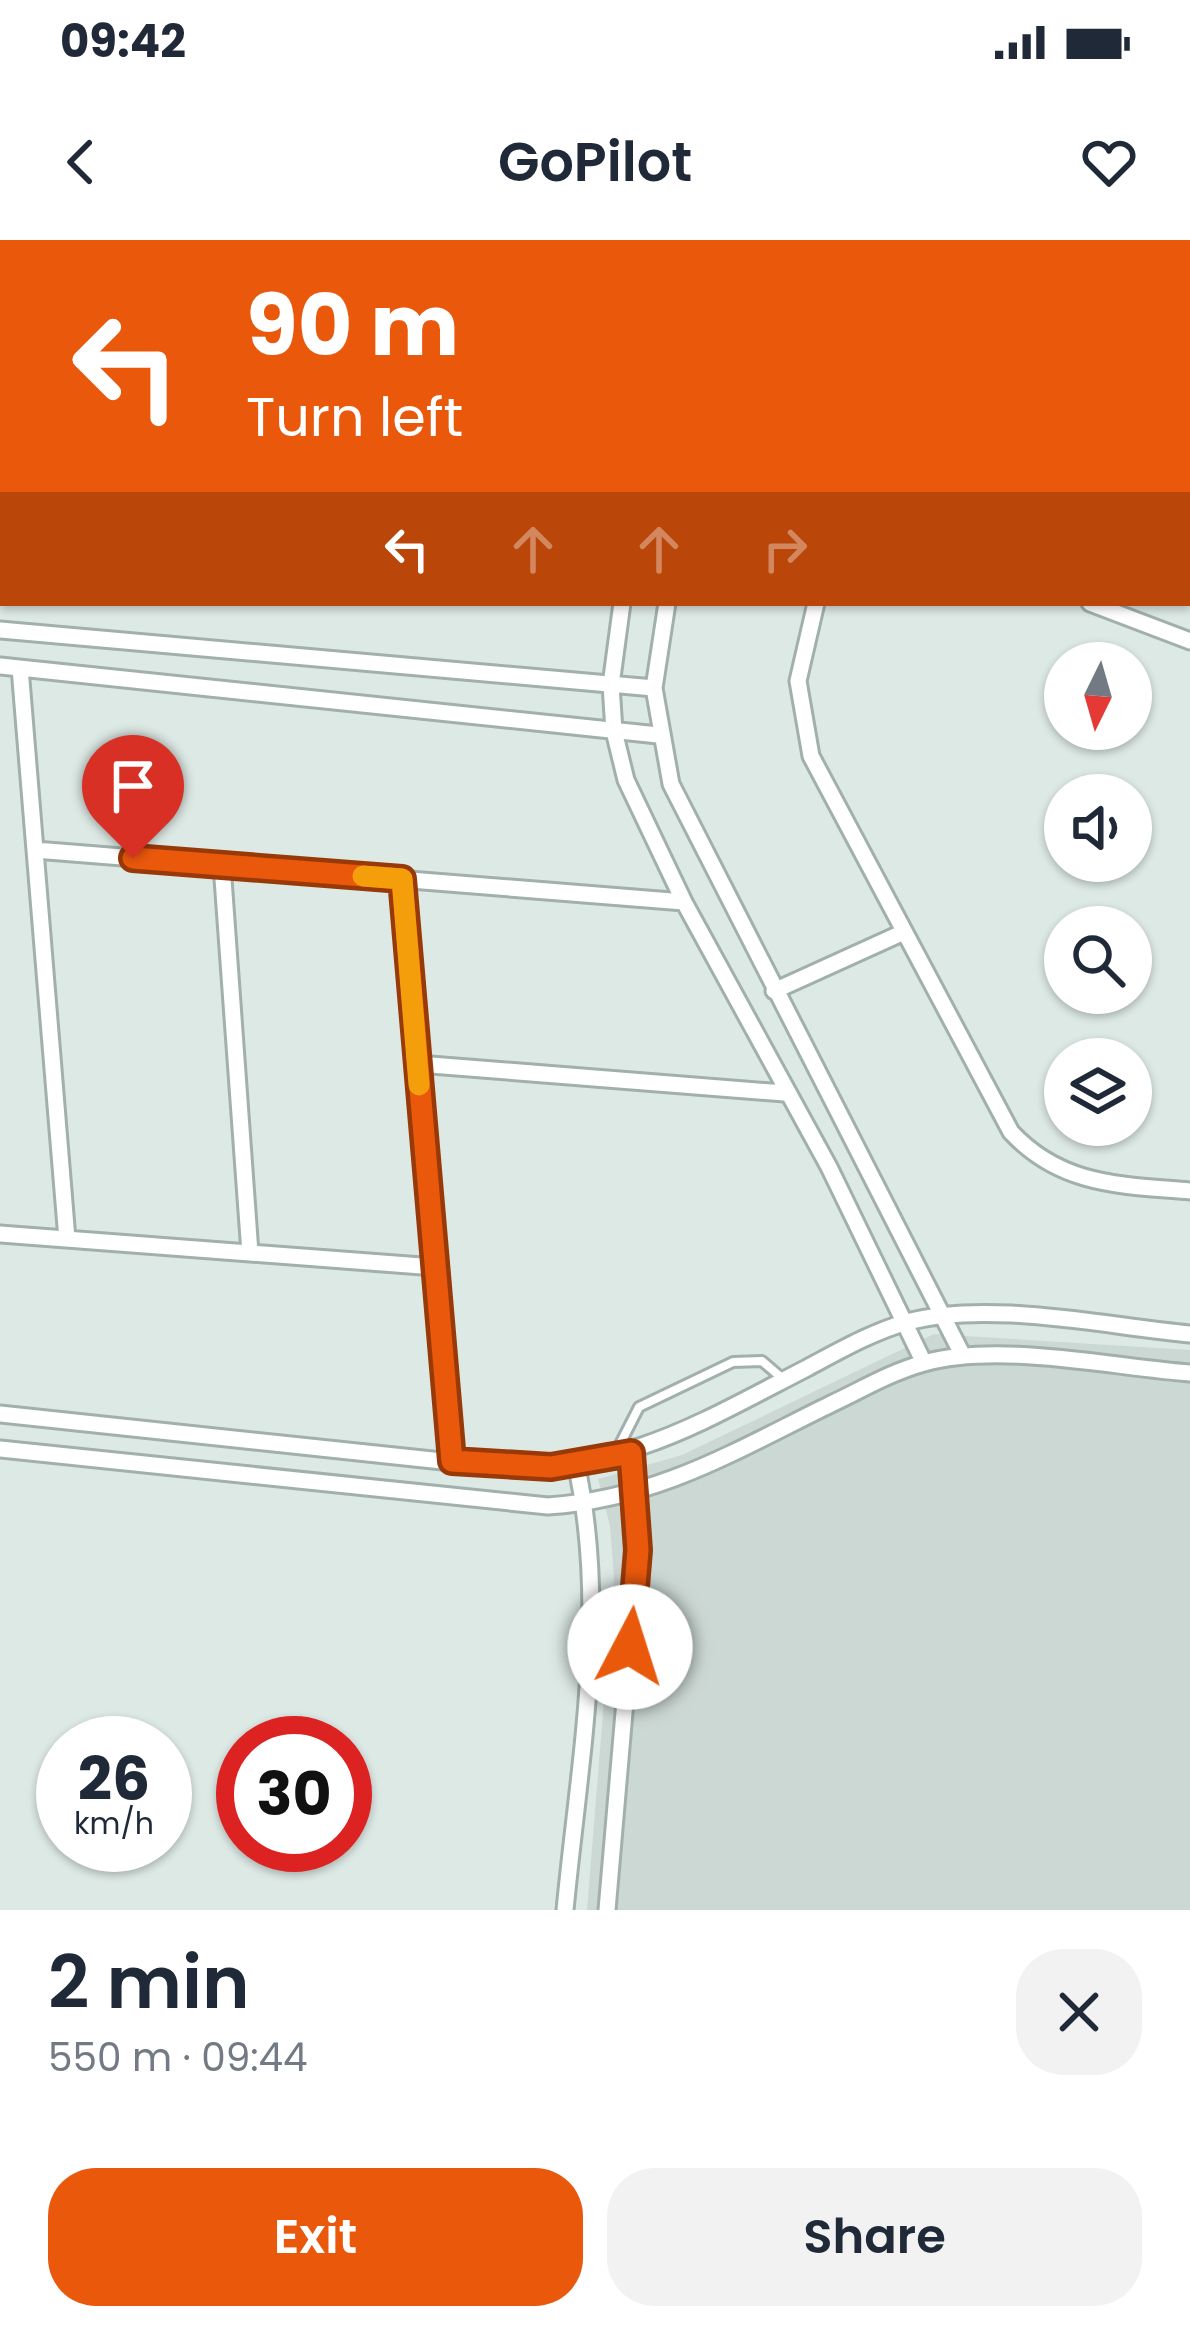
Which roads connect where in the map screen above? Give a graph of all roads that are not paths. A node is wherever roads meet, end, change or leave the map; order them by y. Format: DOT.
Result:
graph roads {
  1 [pos="622,606"];
  2 [pos="667,606"];
  3 [pos="815,606"];
  4 [pos="1098,606"];
  5 [pos="0,630"];
  6 [pos="1190,641"];
  7 [pos="0,666"];
  8 [pos="20,668"];
  9 [pos="611,685"];
  10 [pos="654,688"];
  11 [pos="614,730"];
  12 [pos="658,735"];
  13 [pos="35,850"];
  14 [pos="222,865"];
  15 [pos="402,879"];
  16 [pos="684,902"];
  17 [pos="904,932"];
  18 [pos="774,991"];
  19 [pos="418,1064"];
  20 [pos="784,1093"];
  21 [pos="1190,1191"];
  22 [pos="0,1234"];
  23 [pos="67,1239"];
  24 [pos="250,1252"];
  25 [pos="435,1267"];
  26 [pos="942,1316"];
  27 [pos="903,1323"];
  28 [pos="1190,1334"];
  29 [pos="963,1356"];
  30 [pos="924,1363"];
  31 [pos="1190,1373"];
  32 [pos="784,1380"];
  33 [pos="0,1414"];
  34 [pos="0,1449"];
  35 [pos="623,1455"];
  36 [pos="452,1461"];
  37 [pos="576,1464"];
  38 [pos="636,1495"];
  39 [pos="585,1504"];
  40 [pos="565,1910"];
  41 [pos="607,1910"];
  1 -- 9 [label="street"];
  2 -- 10 [label="street"];
  3 -- 17 [label="street"];
  4 -- 6 [label="street"];
  5 -- 9 [label="street"];
  7 -- 8 [label="street"];
  8 -- 11 [label="street"];
  8 -- 13 [label="street"];
  9 -- 10 [label="street"];
  9 -- 11 [label="street"];
  10 -- 12 [label="street"];
  11 -- 12 [label="street"];
  11 -- 16 [label="street"];
  12 -- 18 [label="street"];
  13 -- 14 [label="street"];
  13 -- 23 [label="street"];
  14 -- 15 [label="street"];
  14 -- 24 [label="street"];
  15 -- 16 [label="street"];
  15 -- 19 [label="street"];
  16 -- 20 [label="street"];
  17 -- 18 [label="street"];
  17 -- 21 [label="street"];
  18 -- 26 [label="street"];
  19 -- 20 [label="street"];
  19 -- 25 [label="street"];
  20 -- 27 [label="street"];
  22 -- 23 [label="street"];
  23 -- 24 [label="street"];
  24 -- 25 [label="street"];
  25 -- 36 [label="street"];
  26 -- 27 [label="street"];
  26 -- 28 [label="street"];
  26 -- 29 [label="street"];
  27 -- 30 [label="street"];
  27 -- 32 [label="street"];
  29 -- 30 [label="street"];
  29 -- 31 [label="street"];
  30 -- 38 [label="street"];
  32 -- 35 [label="street"];
  32 -- 35 [label="lane"];
  33 -- 36 [label="street"];
  34 -- 39 [label="street"];
  35 -- 37 [label="street"];
  35 -- 38 [label="street"];
  36 -- 37 [label="street"];
  37 -- 39 [label="street"];
  38 -- 39 [label="street"];
  38 -- 41 [label="street"];
  39 -- 40 [label="street"];
}
